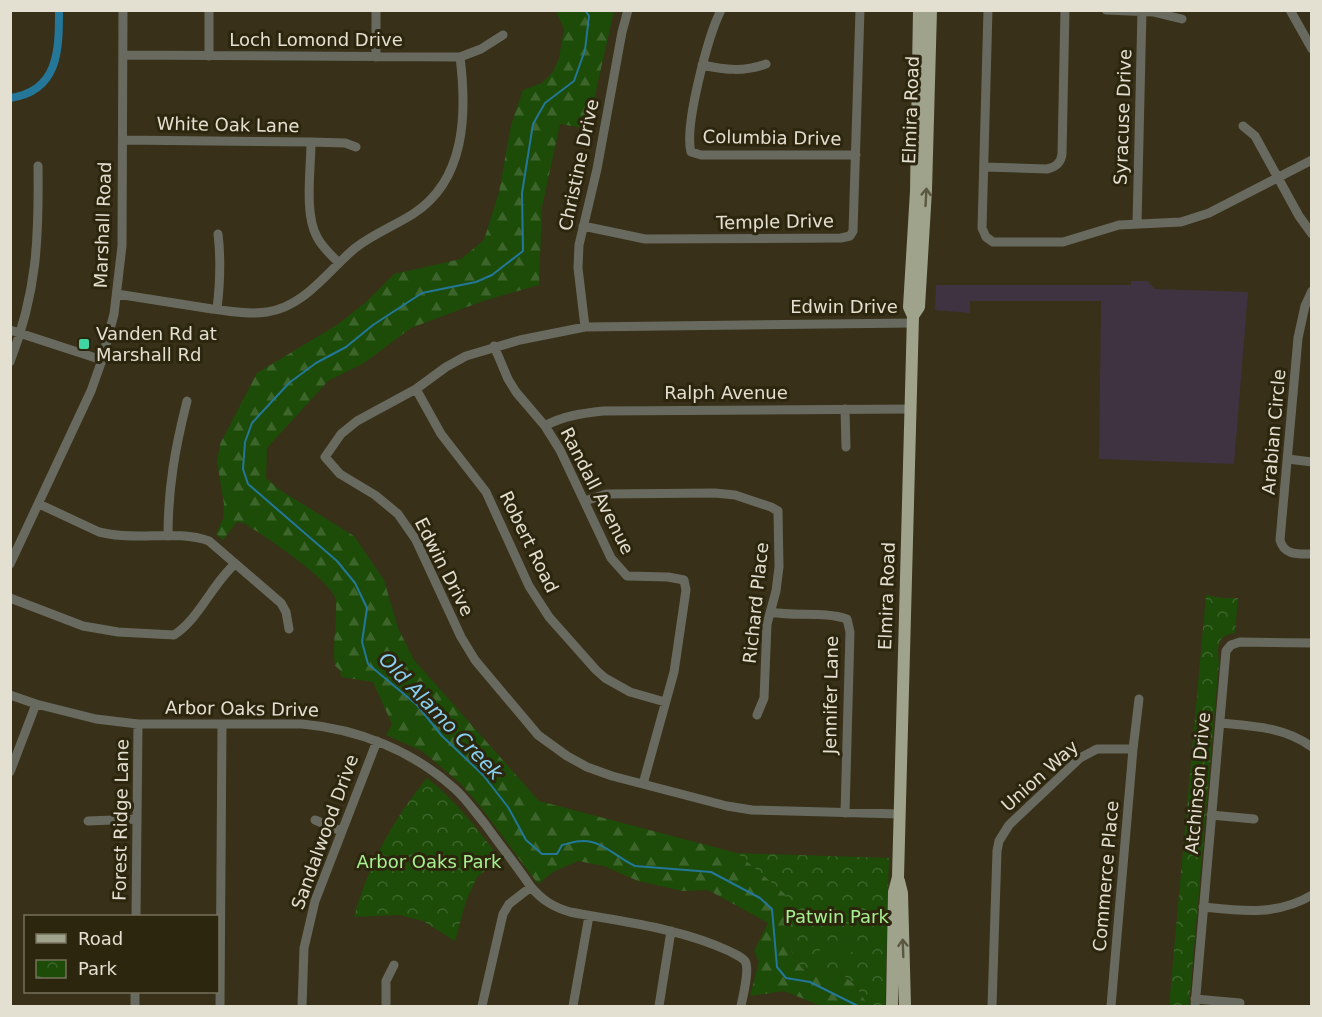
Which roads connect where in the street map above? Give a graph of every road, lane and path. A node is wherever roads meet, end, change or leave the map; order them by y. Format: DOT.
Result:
graph roads {
  1 [pos="123,10"];
  2 [pos="209,10"];
  3 [pos="376,10"];
  4 [pos="628,10"];
  5 [pos="721,10"];
  6 [pos="860,10"];
  7 [pos="919,10"];
  8 [pos="931,10"];
  9 [pos="988,10"];
  10 [pos="1065,10"];
  11 [pos="1106,10"];
  12 [pos="1290,10"];
  13 [pos="1142,11"];
  14 [pos="1182,19"];
  15 [pos="503,35"];
  16 [pos="1311,49"];
  17 [pos="123,55"];
  18 [pos="209,56"];
  19 [pos="376,57"];
  20 [pos="460,57"];
  21 [pos="766,64"];
  22 [pos="702,65"];
  23 [pos="1243,126"];
  24 [pos="123,140"];
  25 [pos="311,142"];
  26 [pos="356,147"];
  27 [pos="856,155"];
  28 [pos="1311,160"];
  29 [pos="38,165"];
  30 [pos="984,167"];
  31 [pos="1278,177"];
  32 [pos="1137,224"];
  33 [pos="583,226"];
  34 [pos="218,234"];
  35 [pos="1311,234"];
  36 [pos="339,263"];
  37 [pos="1311,291"];
  38 [pos="117,294"];
  39 [pos="217,309"];
  40 [pos="913,320"];
  41 [pos="585,327"];
  42 [pos="10,330"];
  43 [pos="21,333"];
  44 [pos="494,346"];
  45 [pos="102,360"];
  46 [pos="10,362"];
  47 [pos="416,389"];
  48 [pos="187,401"];
  49 [pos="845,409"];
  50 [pos="910,409"];
  51 [pos="545,426"];
  52 [pos="846,447"];
  53 [pos="1288,459"];
  54 [pos="1311,462"];
  55 [pos="585,501"];
  56 [pos="39,504"];
  57 [pos="168,536"];
  58 [pos="1311,554"];
  59 [pos="10,564"];
  60 [pos="235,564"];
  61 [pos="10,598"];
  62 [pos="771,612"];
  63 [pos="289,629"];
  64 [pos="1311,643"];
  65 [pos="10,695"];
  66 [pos="1139,699"];
  67 [pos="665,702"];
  68 [pos="36,704"];
  69 [pos="757,715"];
  70 [pos="1220,723"];
  71 [pos="138,724"];
  72 [pos="222,725"];
  73 [pos="377,741"];
  74 [pos="1311,747"];
  75 [pos="1133,749"];
  76 [pos="10,772"];
  77 [pos="644,784"];
  78 [pos="845,813"];
  79 [pos="900,814"];
  80 [pos="1211,815"];
  81 [pos="137,819"];
  82 [pos="1254,819"];
  83 [pos="315,820"];
  84 [pos="88,821"];
  85 [pos="341,831"];
  86 [pos="898,877"];
  87 [pos="531,887"];
  88 [pos="1311,895"];
  89 [pos="1203,907"];
  90 [pos="136,915"];
  91 [pos="588,916"];
  92 [pos="671,931"];
  93 [pos="394,965"];
  94 [pos="1195,1003"];
  95 [pos="1240,1003"];
  96 [pos="220,1006"];
  97 [pos="302,1006"];
  98 [pos="386,1006"];
  99 [pos="482,1006"];
  100 [pos="573,1006"];
  101 [pos="659,1006"];
  102 [pos="741,1006"];
  103 [pos="892,1006"];
  104 [pos="905,1006"];
  105 [pos="992,1006"];
  106 [pos="1111,1006"];
  1 -- 17 [label="street, Marshall Road"];
  2 -- 18 [label="street"];
  3 -- 19 [label="street"];
  4 -- 33 [label="street, Christine Drive"];
  5 -- 22 [label="street, Columbia Drive"];
  6 -- 27 [label="street, Temple Drive"];
  7 -- 40 [label="main road, Elmira Road"];
  40 -- 8 [label="main road, Elmira Road, one-way"];
  9 -- 30 [label="street"];
  10 -- 30 [label="street"];
  11 -- 13 [label="street"];
  12 -- 16 [label="street"];
  13 -- 14 [label="street"];
  13 -- 32 [label="street, Syracuse Drive"];
  15 -- 20 [label="street, Loch Lomond Drive"];
  17 -- 18 [label="street, Loch Lomond Drive"];
  17 -- 24 [label="street, Marshall Road"];
  18 -- 19 [label="street, Loch Lomond Drive"];
  19 -- 20 [label="street, Loch Lomond Drive"];
  20 -- 36 [label="street"];
  21 -- 22 [label="street"];
  22 -- 27 [label="street, Columbia Drive"];
  23 -- 31 [label="street"];
  24 -- 25 [label="street, White Oak Lane"];
  24 -- 38 [label="street, Marshall Road"];
  25 -- 26 [label="street"];
  25 -- 36 [label="street, White Oak Lane"];
  27 -- 33 [label="street, Temple Drive"];
  28 -- 31 [label="street"];
  29 -- 43 [label="street"];
  30 -- 32 [label="street"];
  31 -- 32 [label="street"];
  31 -- 35 [label="street"];
  33 -- 41 [label="street, Christine Drive"];
  34 -- 39 [label="street"];
  36 -- 39 [label="street"];
  37 -- 53 [label="street, Arabian Circle"];
  38 -- 39 [label="street"];
  38 -- 45 [label="street, Marshall Road"];
  40 -- 41 [label="street, Edwin Drive"];
  40 -- 50 [label="main road, Elmira Road"];
  41 -- 44 [label="street, Edwin Drive"];
  42 -- 43 [label="street"];
  43 -- 45 [label="street"];
  43 -- 46 [label="street"];
  44 -- 47 [label="street, Edwin Drive"];
  44 -- 51 [label="street, Randall Avenue"];
  45 -- 56 [label="street, Marshall Road"];
  47 -- 67 [label="street, Robert Road"];
  47 -- 77 [label="street, Edwin Drive"];
  48 -- 57 [label="street"];
  49 -- 50 [label="street, Ralph Avenue"];
  49 -- 51 [label="street, Ralph Avenue"];
  49 -- 52 [label="street"];
  50 -- 79 [label="main road, Elmira Road"];
  51 -- 55 [label="street, Randall Avenue"];
  53 -- 54 [label="street"];
  53 -- 58 [label="street, Arabian Circle"];
  55 -- 62 [label="street, Richard Place"];
  55 -- 67 [label="street, Randall Avenue"];
  56 -- 57 [label="street"];
  56 -- 59 [label="street, Marshall Road"];
  57 -- 60 [label="street"];
  60 -- 61 [label="street"];
  60 -- 63 [label="street"];
  62 -- 69 [label="street, Richard Place"];
  62 -- 78 [label="street, Jennifer Lane"];
  64 -- 70 [label="street, Atchinson Drive"];
  65 -- 68 [label="street, Arbor Oaks Drive"];
  66 -- 75 [label="street, Commerce Place"];
  67 -- 77 [label="street, Randall Avenue"];
  68 -- 71 [label="street, Arbor Oaks Drive"];
  68 -- 76 [label="street"];
  70 -- 74 [label="street"];
  70 -- 80 [label="street, Atchinson Drive"];
  71 -- 72 [label="street, Arbor Oaks Drive"];
  71 -- 81 [label="street, Forest Ridge Lane"];
  72 -- 73 [label="street, Arbor Oaks Drive"];
  72 -- 96 [label="street"];
  73 -- 85 [label="street, Sandalwood Drive"];
  73 -- 87 [label="street, Arbor Oaks Drive"];
  75 -- 105 [label="street, Union Way"];
  75 -- 106 [label="street, Commerce Place"];
  77 -- 78 [label="street, Edwin Drive"];
  78 -- 79 [label="street, Edwin Drive"];
  79 -- 86 [label="main road, Elmira Road"];
  80 -- 82 [label="street"];
  80 -- 89 [label="street, Atchinson Drive"];
  81 -- 84 [label="street"];
  81 -- 90 [label="street, Forest Ridge Lane"];
  83 -- 85 [label="street"];
  85 -- 97 [label="street, Sandalwood Drive"];
  86 -- 103 [label="main road, Elmira Road"];
  104 -- 86 [label="main road, Elmira Road, one-way"];
  87 -- 91 [label="street, Arbor Oaks Drive"];
  87 -- 99 [label="street"];
  88 -- 89 [label="street"];
  89 -- 94 [label="street, Atchinson Drive"];
  91 -- 92 [label="street, Arbor Oaks Drive"];
  91 -- 100 [label="street"];
  92 -- 101 [label="street"];
  92 -- 102 [label="street, Arbor Oaks Drive"];
  93 -- 98 [label="street"];
  94 -- 95 [label="street"];
}
